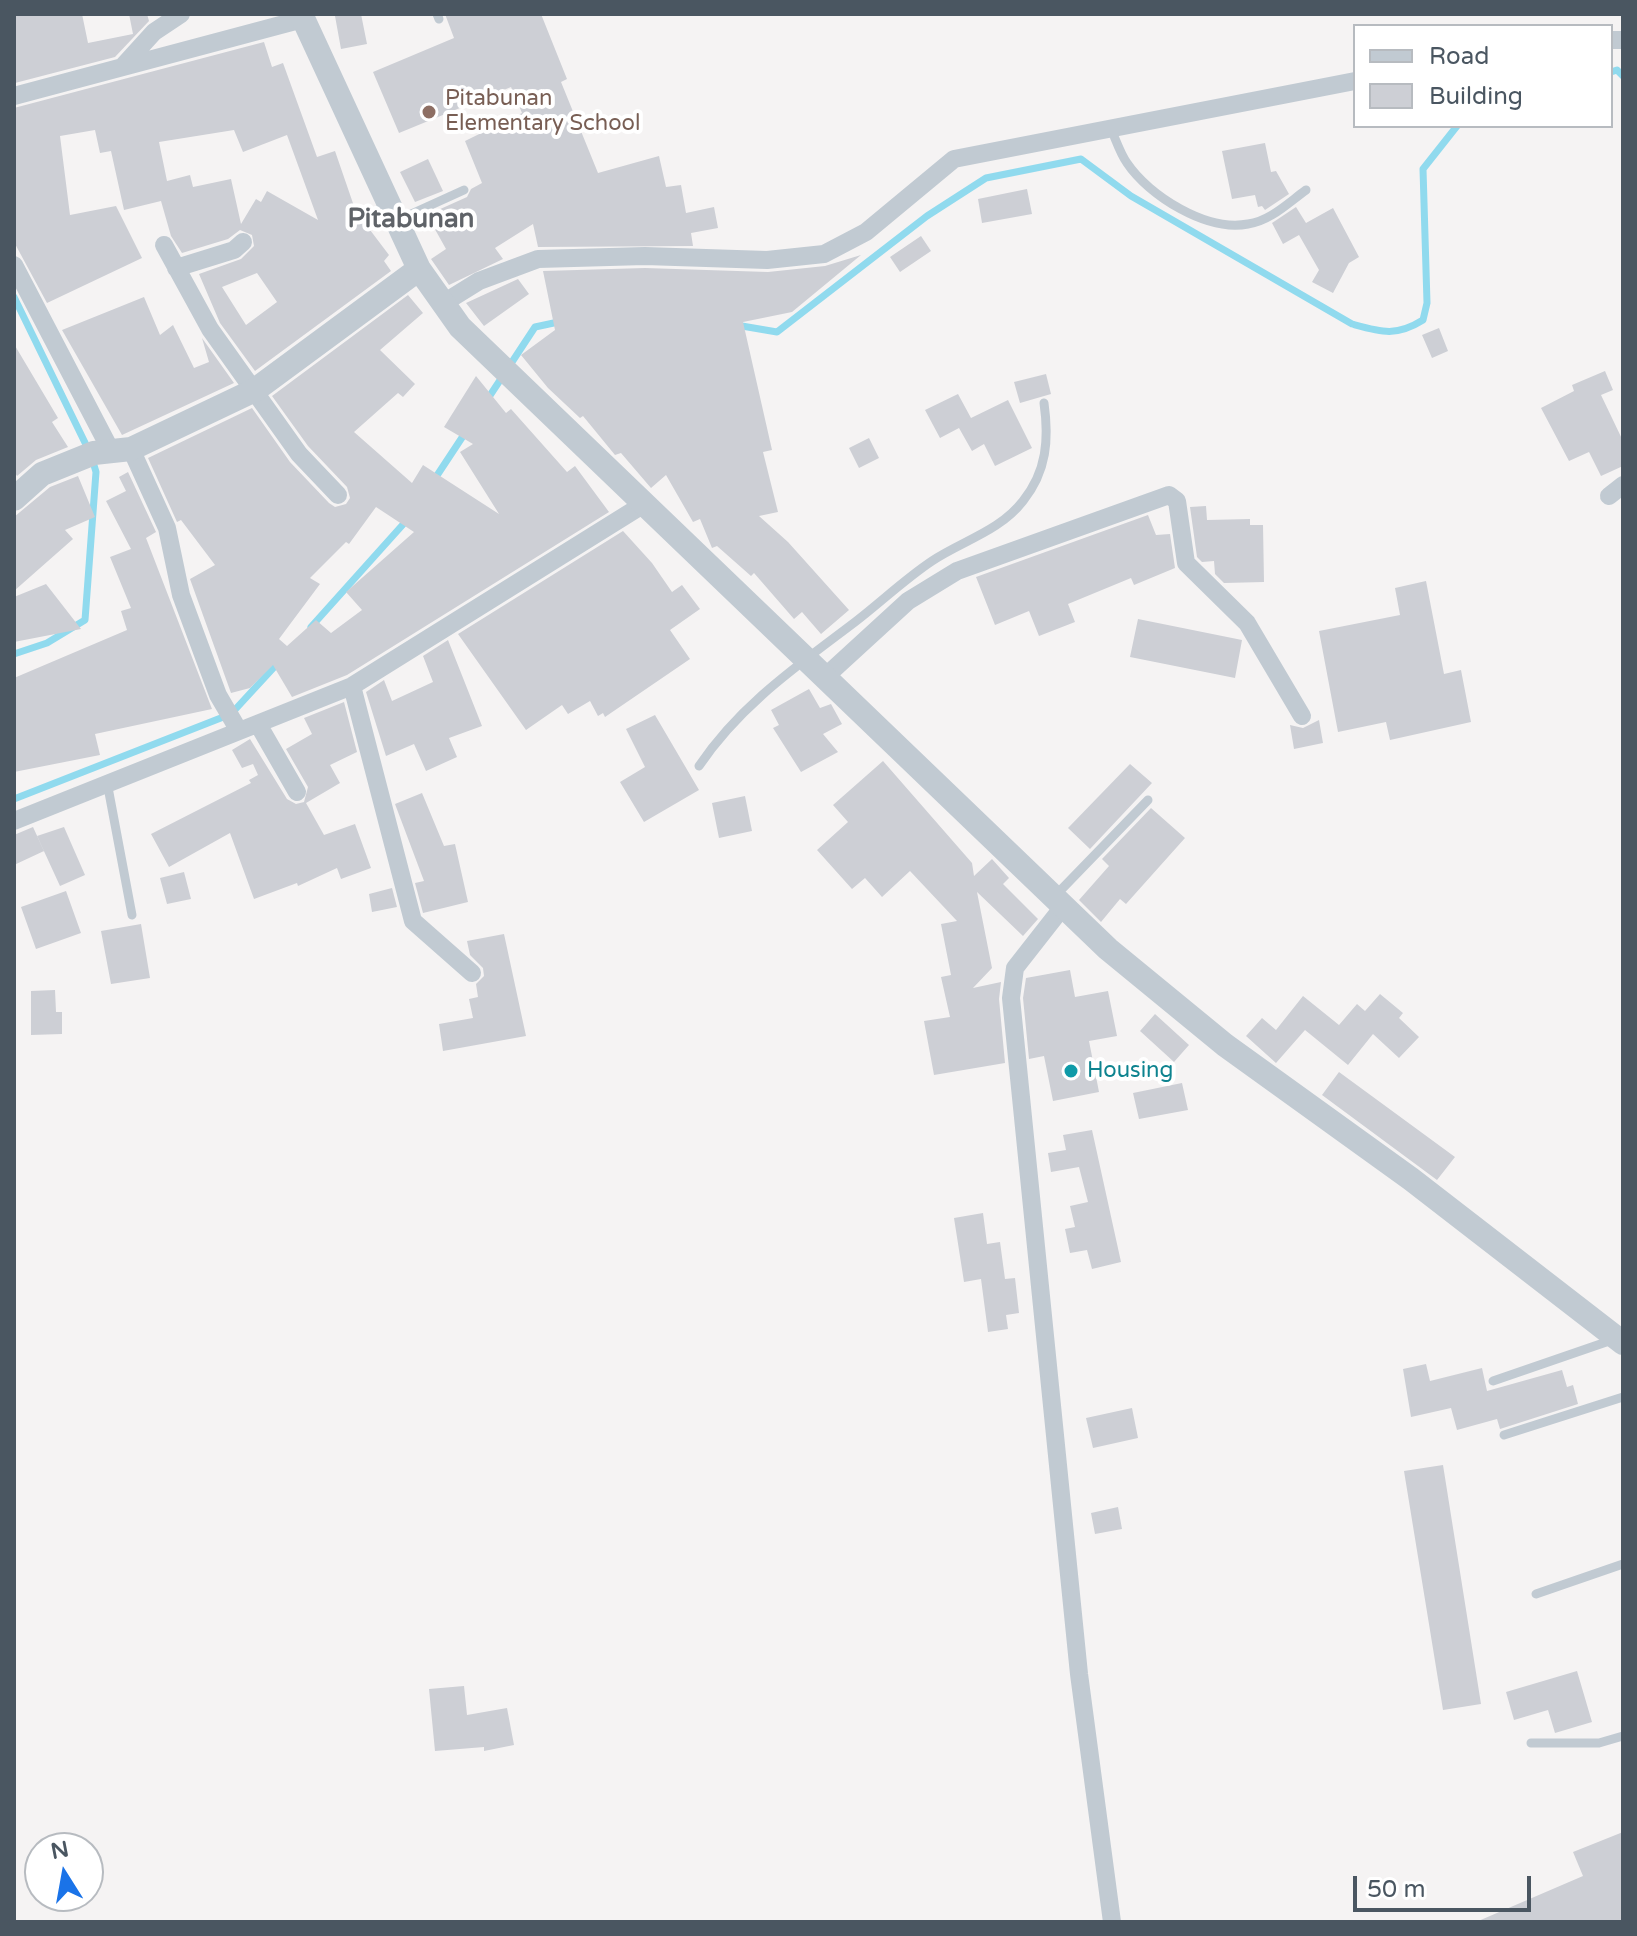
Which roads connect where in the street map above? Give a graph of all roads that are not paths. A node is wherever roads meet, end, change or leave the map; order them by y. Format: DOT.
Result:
graph roads {
  1 [pos="181,14"];
  2 [pos="302,16"];
  3 [pos="124,65"];
  4 [pos="1353,81"];
  5 [pos="14,96"];
  6 [pos="1111,129"];
  7 [pos="464,190"];
  8 [pos="1306,190"];
  9 [pos="395,221"];
  10 [pos="243,242"];
  11 [pos="164,245"];
  12 [pos="14,265"];
  13 [pos="176,268"];
  14 [pos="419,269"];
  15 [pos="442,304"];
  16 [pos="255,390"];
  17 [pos="1044,403"];
  18 [pos="103,452"];
  19 [pos="338,495"];
  20 [pos="14,499"];
  21 [pos="644,504"];
  22 [pos="805,660"];
  23 [pos="825,677"];
  24 [pos="352,686"];
  25 [pos="1302,716"];
  26 [pos="258,724"];
  27 [pos="236,725"];
  28 [pos="699,766"];
  29 [pos="107,782"];
  30 [pos="297,792"];
  31 [pos="1148,800"];
  32 [pos="14,821"];
  33 [pos="1057,903"];
  34 [pos="132,915"];
  35 [pos="472,973"];
  36 [pos="1620,1341"];
  37 [pos="1493,1381"];
  38 [pos="1623,1397"];
  39 [pos="1504,1435"];
  40 [pos="1623,1564"];
  41 [pos="1536,1594"];
  42 [pos="1623,1736"];
  43 [pos="1531,1743"];
  44 [pos="1112,1922"];
  1 -- 3 [label="street"];
  2 -- 3 [label="street"];
  2 -- 9 [label="street"];
  3 -- 5 [label="street"];
  4 -- 6 [label="street"];
  6 -- 8 [label="lane"];
  6 -- 15 [label="street"];
  7 -- 9 [label="lane"];
  9 -- 14 [label="street"];
  10 -- 13 [label="street"];
  11 -- 13 [label="street"];
  12 -- 18 [label="street"];
  13 -- 16 [label="street"];
  14 -- 15 [label="street"];
  14 -- 16 [label="street"];
  15 -- 21 [label="street"];
  16 -- 18 [label="street"];
  16 -- 19 [label="street"];
  17 -- 22 [label="lane"];
  18 -- 20 [label="street"];
  18 -- 27 [label="street"];
  21 -- 22 [label="street"];
  21 -- 24 [label="street"];
  22 -- 23 [label="street"];
  22 -- 28 [label="lane"];
  23 -- 25 [label="street"];
  23 -- 33 [label="street"];
  24 -- 26 [label="street"];
  24 -- 35 [label="street"];
  26 -- 27 [label="street"];
  26 -- 30 [label="street"];
  27 -- 29 [label="street"];
  29 -- 32 [label="street"];
  29 -- 34 [label="lane"];
  31 -- 33 [label="lane"];
  33 -- 36 [label="street"];
  33 -- 44 [label="street"];
  36 -- 37 [label="lane"];
  38 -- 39 [label="lane"];
  40 -- 41 [label="lane"];
  42 -- 43 [label="lane"];
}
